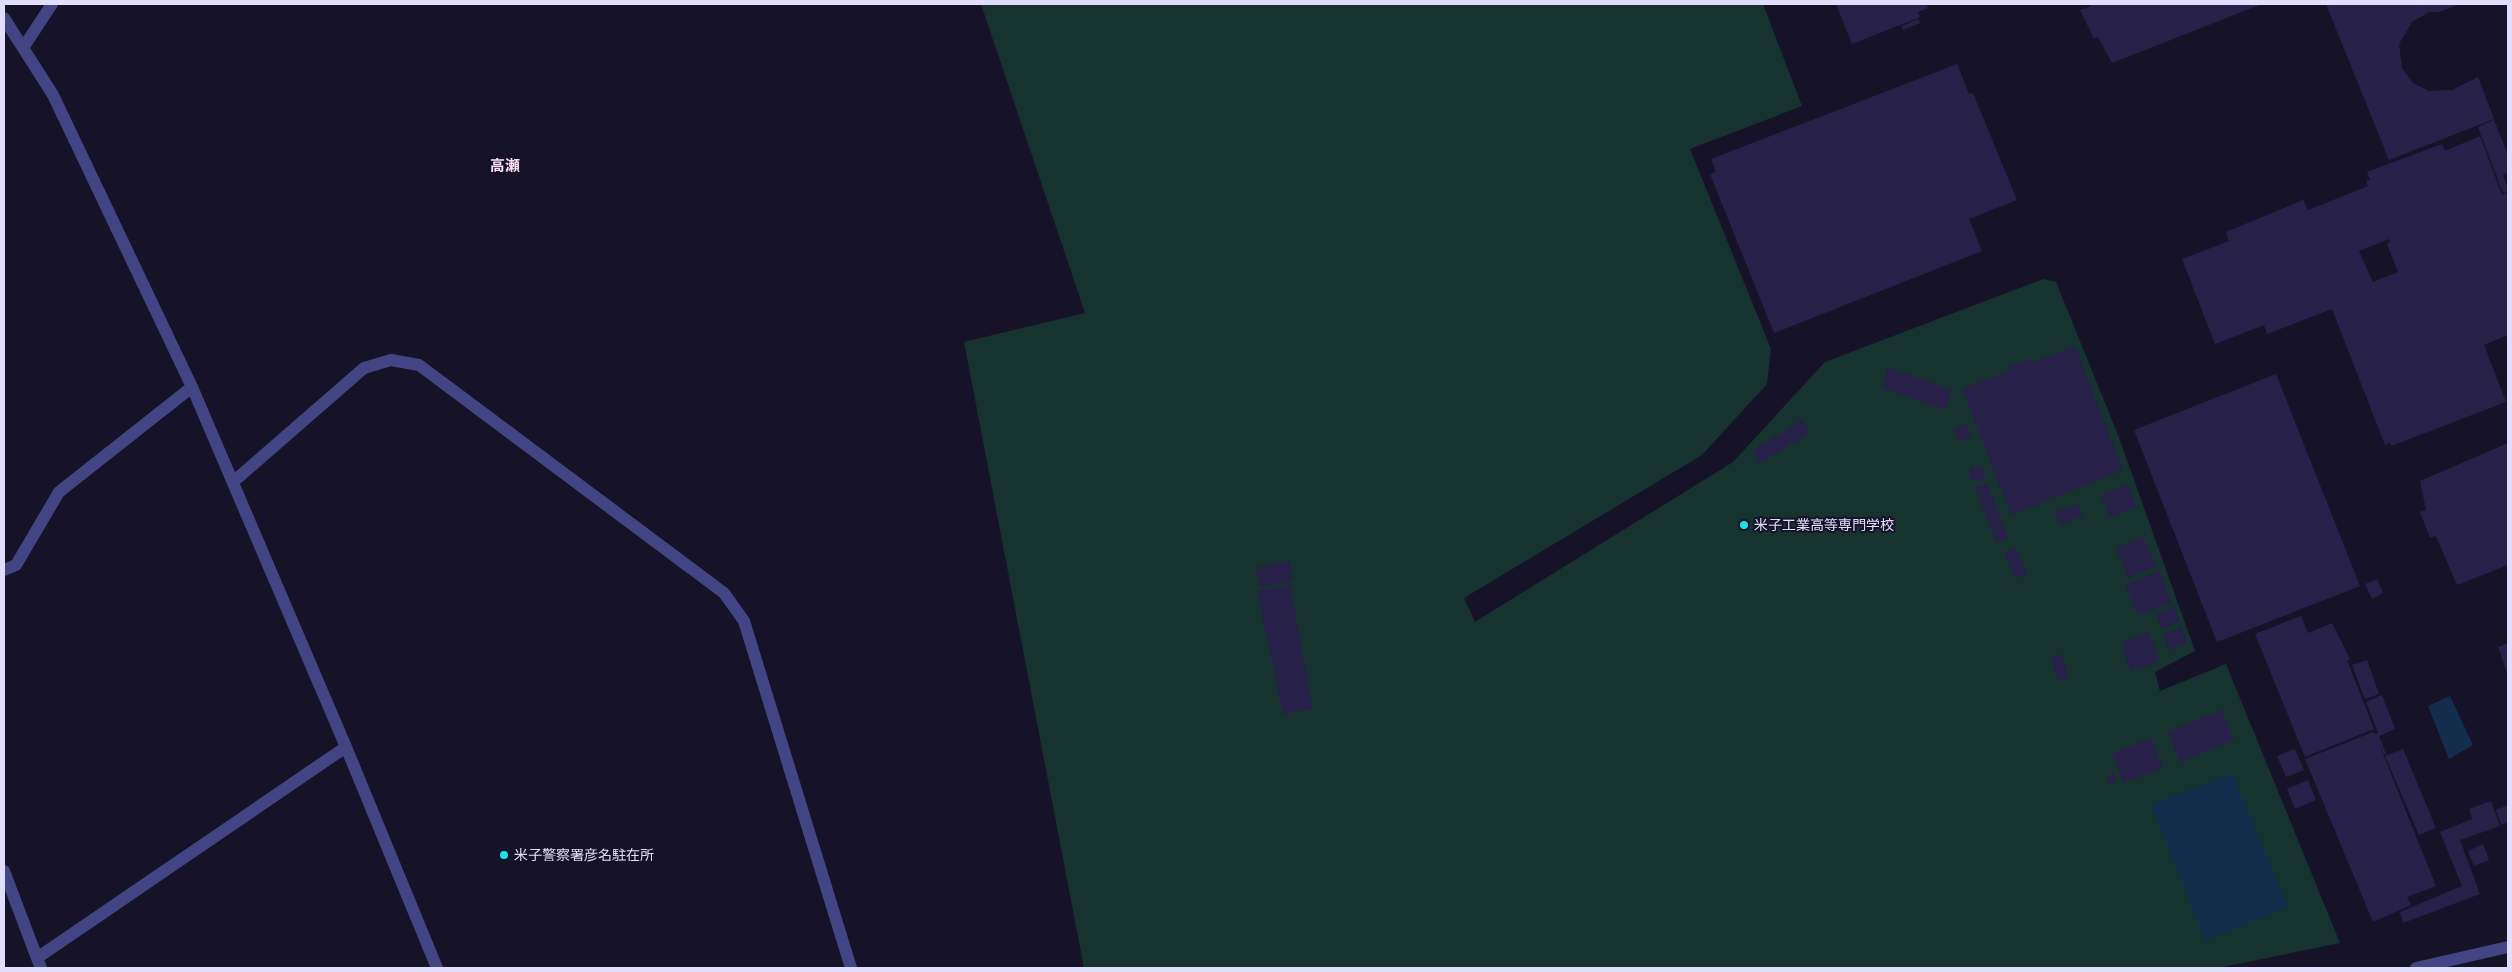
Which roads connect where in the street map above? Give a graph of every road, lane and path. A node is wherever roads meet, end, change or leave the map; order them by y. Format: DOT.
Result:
graph roads {
  1 [pos="52,4"];
  2 [pos="4,18"];
  3 [pos="23,48"];
  4 [pos="192,387"];
  5 [pos="233,482"];
  6 [pos="4,570"];
  7 [pos="346,747"];
  8 [pos="4,871"];
  9 [pos="2508,947"];
  10 [pos="39,963"];
  11 [pos="437,968"];
  12 [pos="851,968"];
  13 [pos="2416,968"];
  1 -- 3 [label="street"];
  2 -- 3 [label="street"];
  3 -- 4 [label="street"];
  4 -- 5 [label="street"];
  4 -- 6 [label="street"];
  5 -- 7 [label="street"];
  5 -- 12 [label="street"];
  7 -- 10 [label="street"];
  7 -- 11 [label="street"];
  8 -- 10 [label="street"];
  9 -- 13 [label="street"];
}
